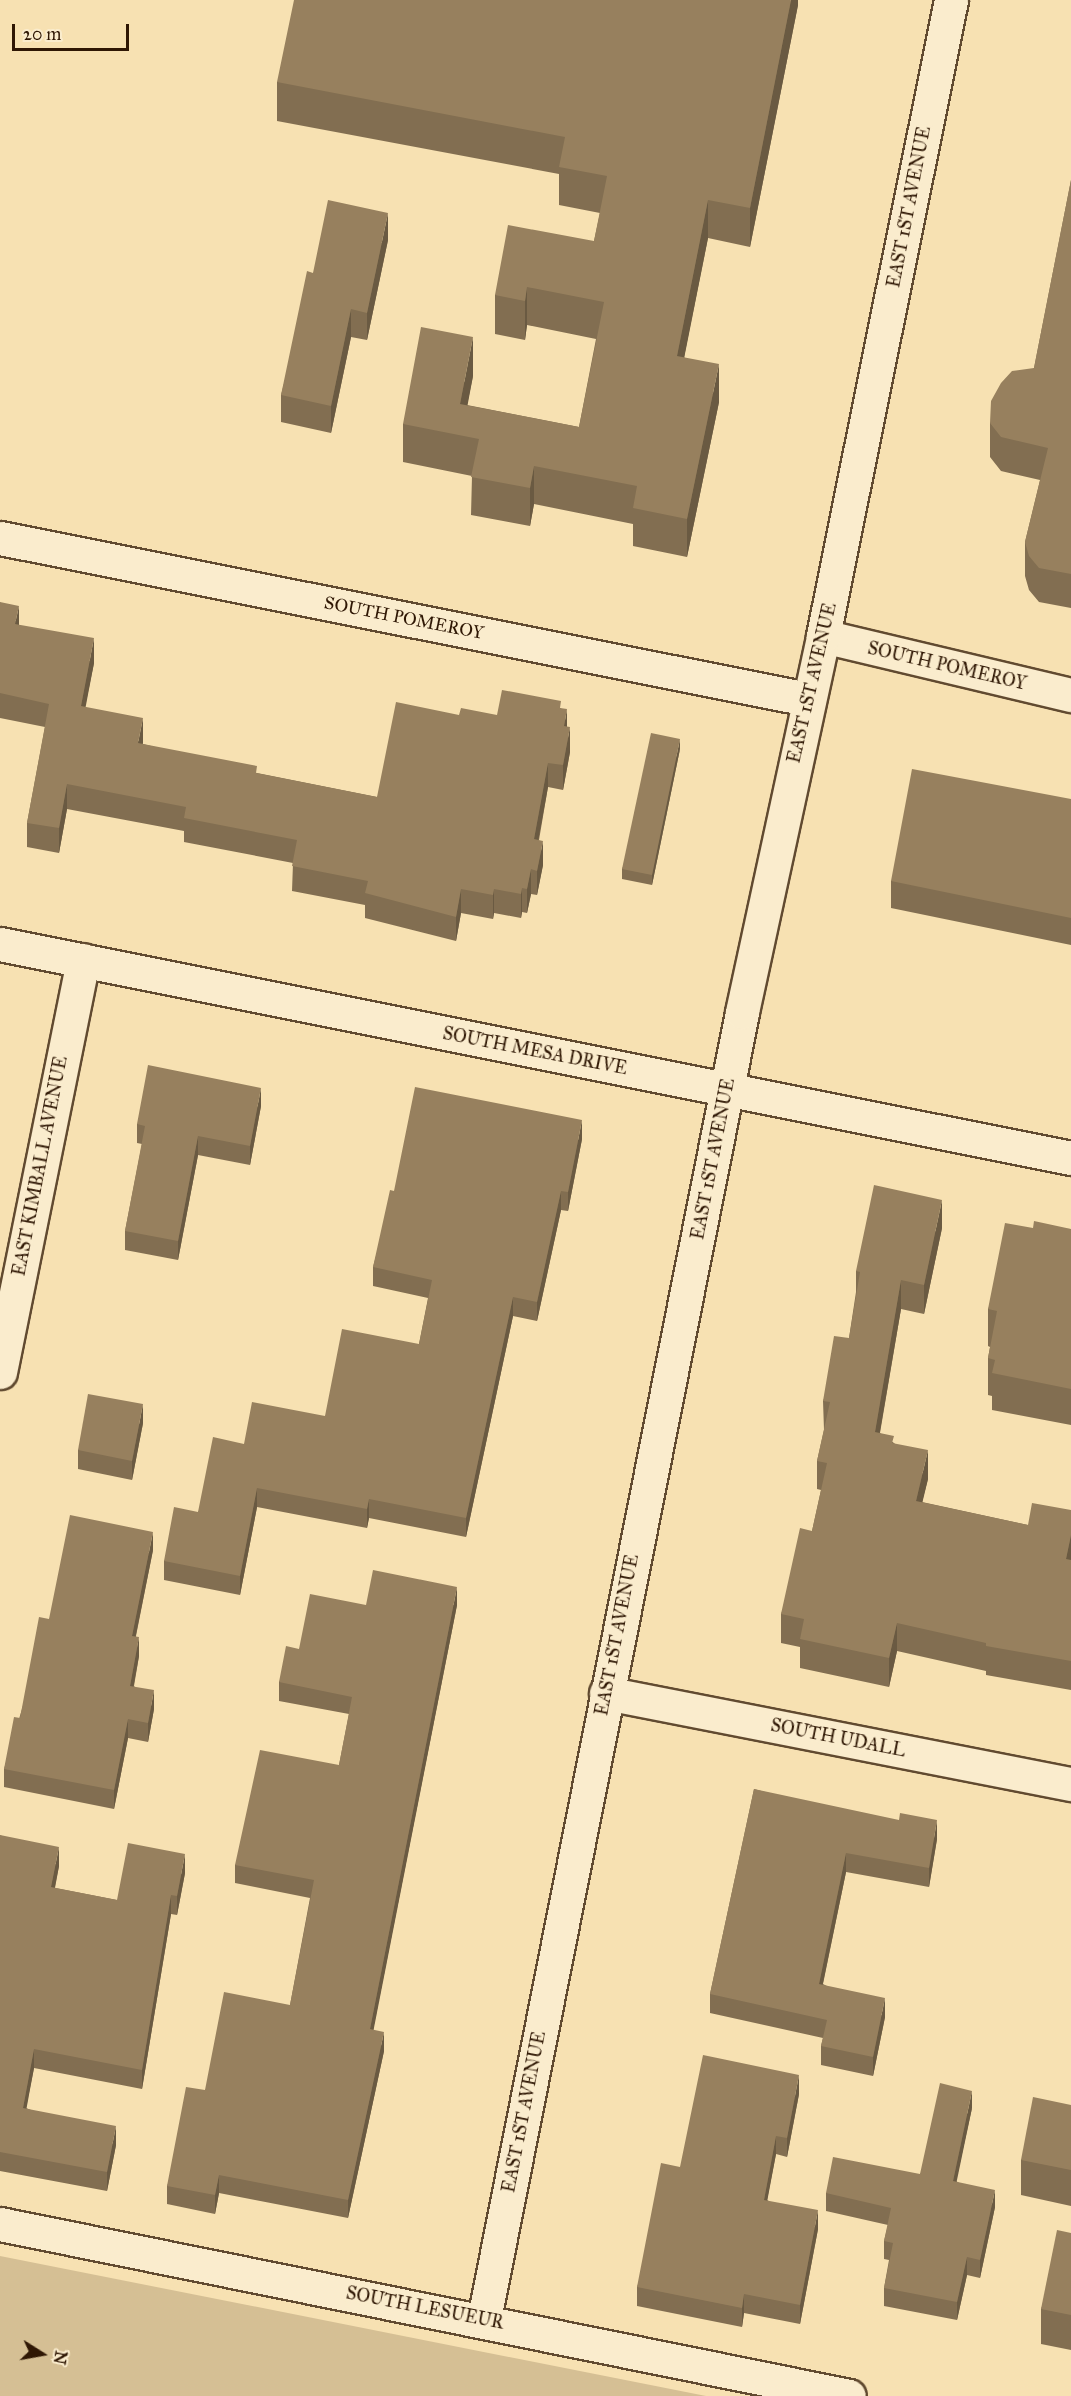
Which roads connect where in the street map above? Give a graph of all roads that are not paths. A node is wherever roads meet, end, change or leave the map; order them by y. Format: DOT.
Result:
graph roads {
  1 [pos="951,0"];
  2 [pos="0,538"];
  3 [pos="823,636"];
  4 [pos="1071,695"];
  5 [pos="807,699"];
  6 [pos="0,944"];
  7 [pos="83,960"];
  8 [pos="727,1089"];
  9 [pos="1071,1158"];
  10 [pos="0,1372"];
  11 [pos="606,1693"];
  12 [pos="1071,1784"];
  13 [pos="0,2224"];
  14 [pos="484,2319"];
  15 [pos="849,2396"];
  1 -- 3 [label="street, EAST 1ST AVENUE"];
  2 -- 5 [label="street, SOUTH POMEROY"];
  3 -- 4 [label="street, SOUTH POMEROY"];
  3 -- 5 [label="street, EAST 1ST AVENUE"];
  5 -- 8 [label="street, EAST 1ST AVENUE"];
  6 -- 7 [label="street, SOUTH MESA DRIVE"];
  7 -- 8 [label="street, SOUTH MESA DRIVE"];
  7 -- 10 [label="street, EAST KIMBALL AVENUE"];
  8 -- 9 [label="street, SOUTH MESA DRIVE"];
  8 -- 11 [label="street, EAST 1ST AVENUE"];
  11 -- 12 [label="street, SOUTH UDALL"];
  11 -- 14 [label="street, EAST 1ST AVENUE"];
  13 -- 14 [label="street, SOUTH LESUEUR"];
  14 -- 15 [label="street, SOUTH LESUEUR"];
}
